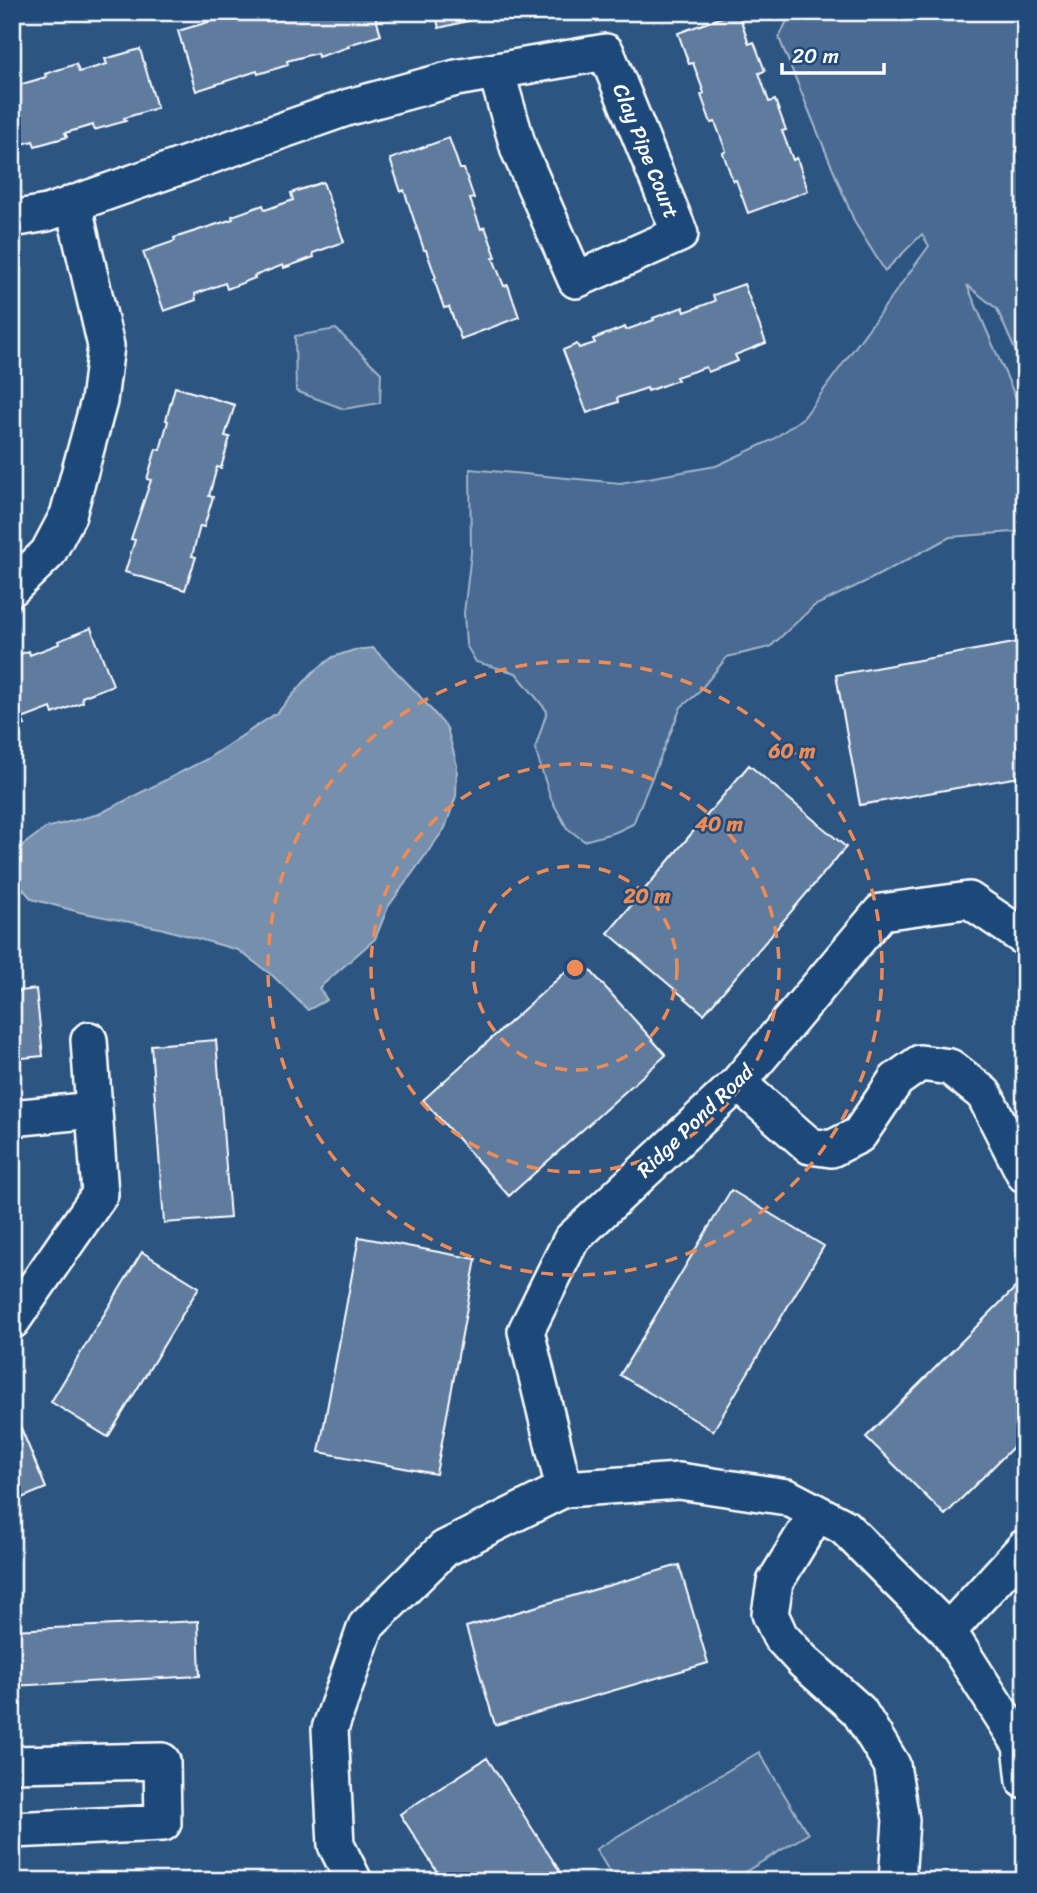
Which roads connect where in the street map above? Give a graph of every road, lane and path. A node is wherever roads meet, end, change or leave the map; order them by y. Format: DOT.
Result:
graph roads {
  1 [pos="496,71"];
  2 [pos="73,204"];
  3 [pos="12,219"];
  4 [pos="13,587"];
  5 [pos="1025,938"];
  6 [pos="89,1040"];
  7 [pos="738,1083"];
  8 [pos="94,1110"];
  9 [pos="12,1118"];
  10 [pos="1025,1175"];
  11 [pos="12,1321"];
  12 [pos="564,1489"];
  13 [pos="817,1513"];
  14 [pos="1025,1546"];
  15 [pos="948,1631"];
  16 [pos="12,1764"];
  17 [pos="1025,1780"];
  18 [pos="12,1830"];
  19 [pos="354,1881"];
  20 [pos="897,1881"];
  1 -- 1 [label="street, Clay Pipe Court"];
  1 -- 2 [label="street, Clay Pipe Court"];
  2 -- 3 [label="street, Clay Pipe Court"];
  2 -- 4 [label="street"];
  5 -- 7 [label="street, Ridge Pond Road"];
  6 -- 8 [label="street"];
  7 -- 10 [label="street"];
  7 -- 12 [label="street, Ridge Pond Road"];
  8 -- 9 [label="street"];
  8 -- 11 [label="street"];
  12 -- 13 [label="street"];
  12 -- 19 [label="street"];
  13 -- 15 [label="street"];
  13 -- 20 [label="street"];
  14 -- 15 [label="street"];
  15 -- 17 [label="street"];
  16 -- 18 [label="street"];
}
